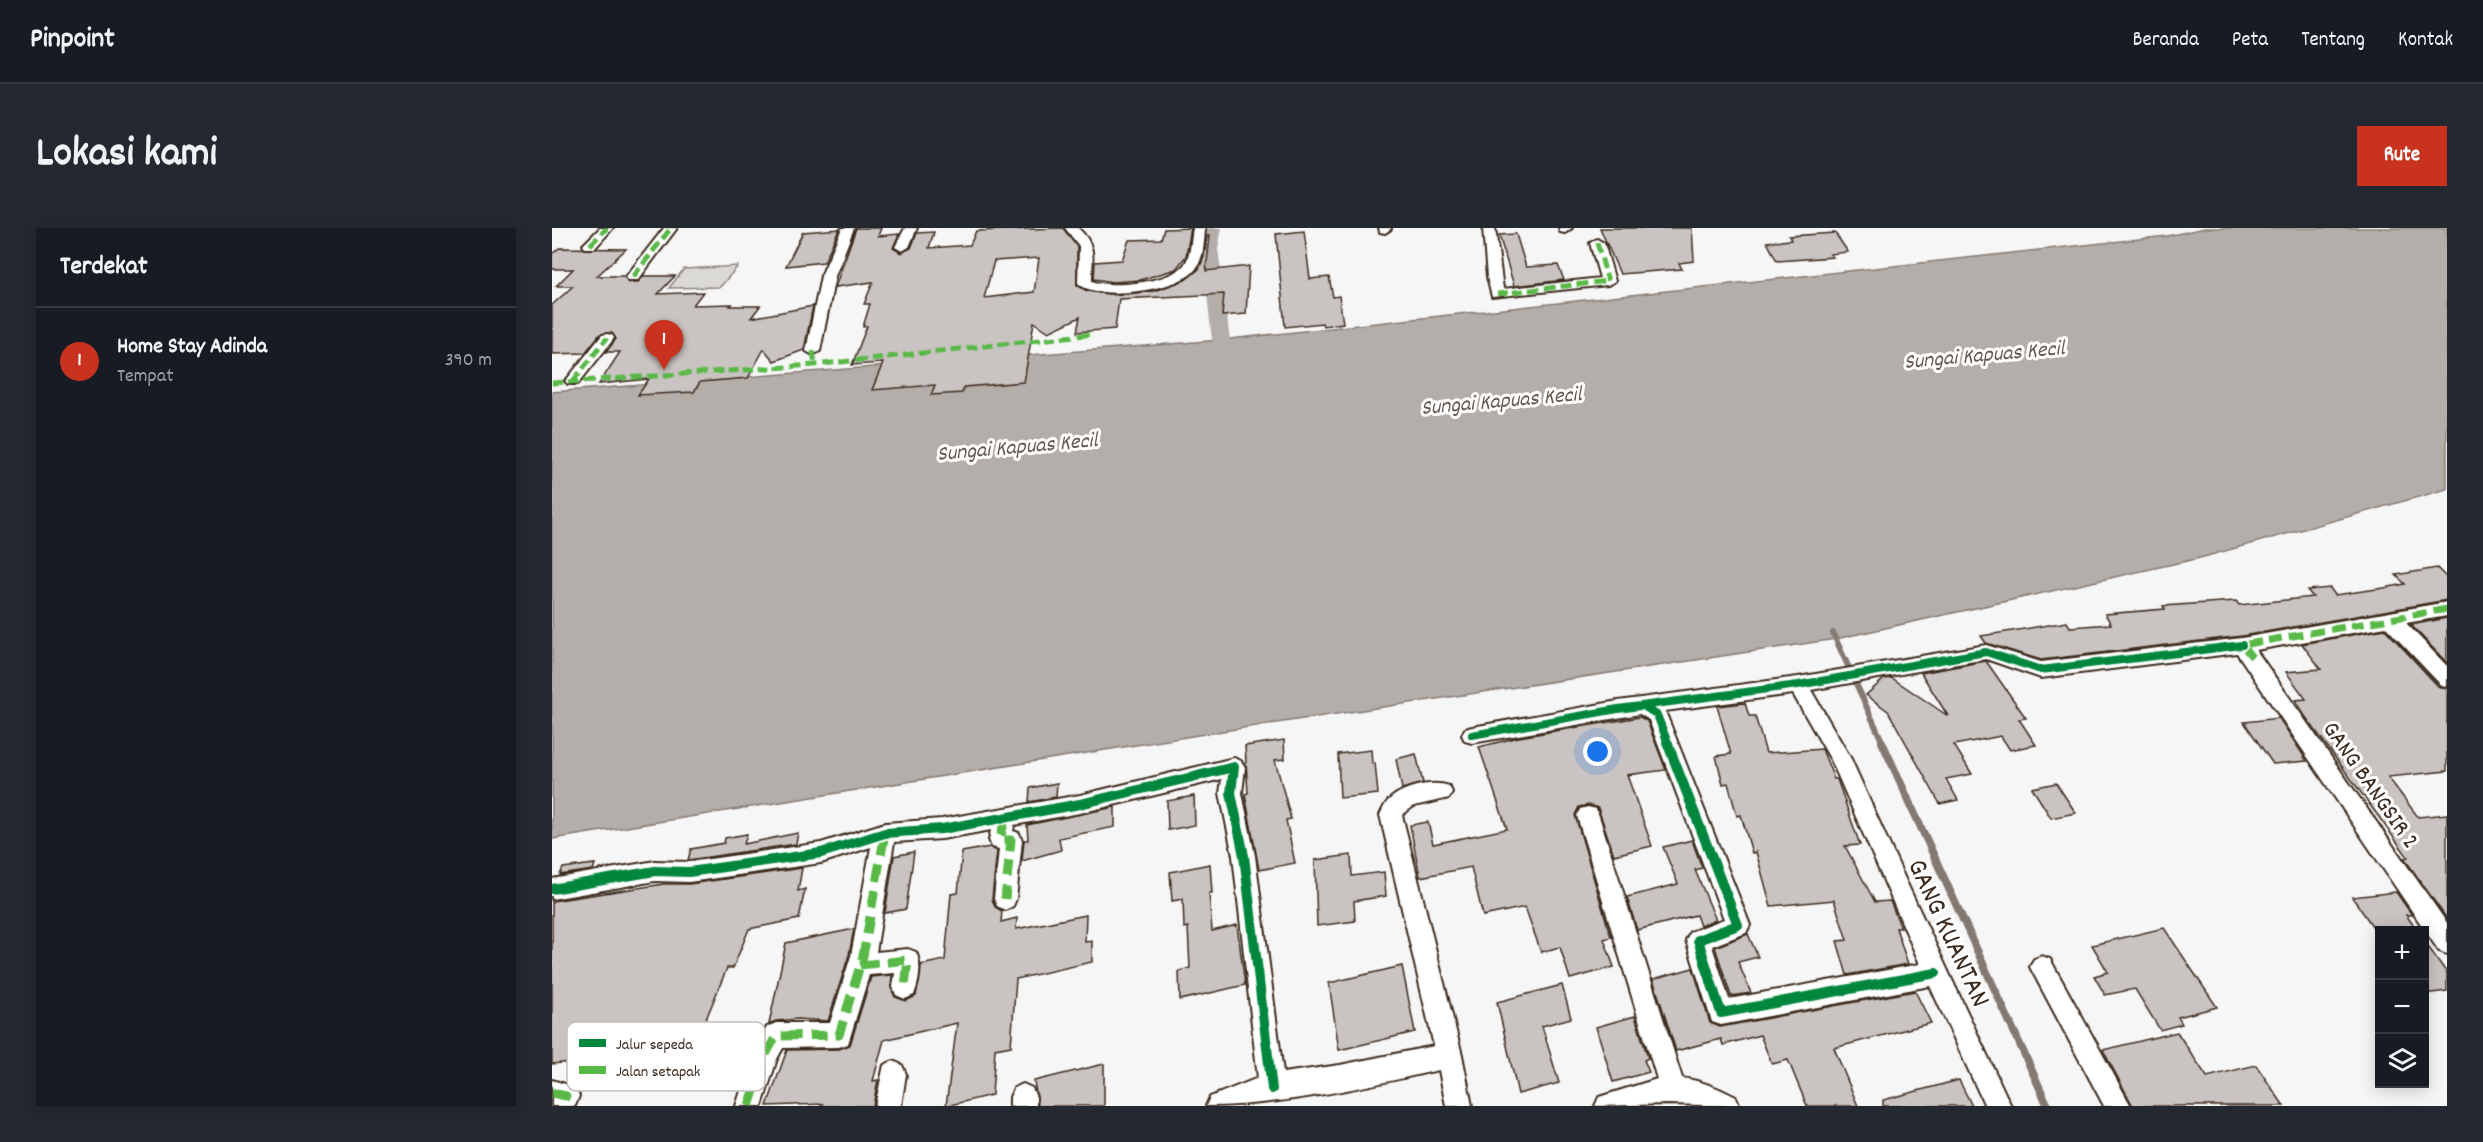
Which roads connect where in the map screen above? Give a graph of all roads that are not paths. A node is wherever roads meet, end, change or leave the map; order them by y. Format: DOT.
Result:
graph roads {
  1 [pos="607,228"];
  2 [pos="671,228"];
  3 [pos="848,228"];
  4 [pos="910,228"];
  5 [pos="1071,228"];
  6 [pos="1199,228"];
  7 [pos="1489,228"];
  8 [pos="1597,243"];
  9 [pos="590,245"];
  10 [pos="902,247"];
  11 [pos="633,276"];
  12 [pos="607,338"];
  13 [pos="813,351"];
  14 [pos="573,381"];
  15 [pos="2447,609"];
  16 [pos="2390,619"];
  17 [pos="2247,651"];
  18 [pos="2447,679"];
  19 [pos="1798,685"];
  20 [pos="1643,706"];
  21 [pos="1472,735"];
  22 [pos="1441,792"];
  23 [pos="1588,816"];
  24 [pos="1005,818"];
  25 [pos="885,833"];
  26 [pos="552,889"];
  27 [pos="1005,898"];
  28 [pos="2447,943"];
  29 [pos="860,965"];
  30 [pos="2042,967"];
  31 [pos="1936,973"];
  32 [pos="905,987"];
  33 [pos="1449,1055"];
  34 [pos="765,1057"];
  35 [pos="893,1074"];
  36 [pos="1272,1089"];
  37 [pos="1673,1089"];
  38 [pos="754,1091"];
  39 [pos="552,1093"];
  40 [pos="560,1106"];
  41 [pos="749,1106"];
  42 [pos="888,1106"];
  43 [pos="1219,1106"];
  44 [pos="1459,1106"];
  45 [pos="1608,1106"];
  46 [pos="1727,1106"];
  47 [pos="1998,1106"];
  48 [pos="2118,1106"];
  1 -- 9 [label="street"];
  2 -- 11 [label="street"];
  3 -- 13 [label="street"];
  4 -- 10 [label="street"];
  5 -- 6 [label="street"];
  7 -- 8 [label="street"];
  12 -- 14 [label="street"];
  15 -- 16 [label="street"];
  16 -- 17 [label="street"];
  16 -- 18 [label="street"];
  17 -- 19 [label="street"];
  17 -- 28 [label="street, GANG BANGSIR 2"];
  19 -- 20 [label="street"];
  19 -- 31 [label="street, GANG KUANTAN"];
  20 -- 21 [label="street"];
  20 -- 31 [label="street"];
  22 -- 33 [label="street"];
  23 -- 37 [label="street"];
  24 -- 25 [label="street"];
  24 -- 27 [label="street"];
  24 -- 36 [label="street"];
  25 -- 26 [label="street"];
  25 -- 29 [label="street"];
  29 -- 32 [label="street"];
  29 -- 34 [label="street"];
  30 -- 48 [label="street"];
  31 -- 47 [label="street, GANG KUANTAN"];
  33 -- 36 [label="street"];
  33 -- 44 [label="street"];
  35 -- 42 [label="street"];
  36 -- 43 [label="street"];
  37 -- 45 [label="street"];
  37 -- 46 [label="street"];
  38 -- 41 [label="street"];
  39 -- 40 [label="street"];
}
